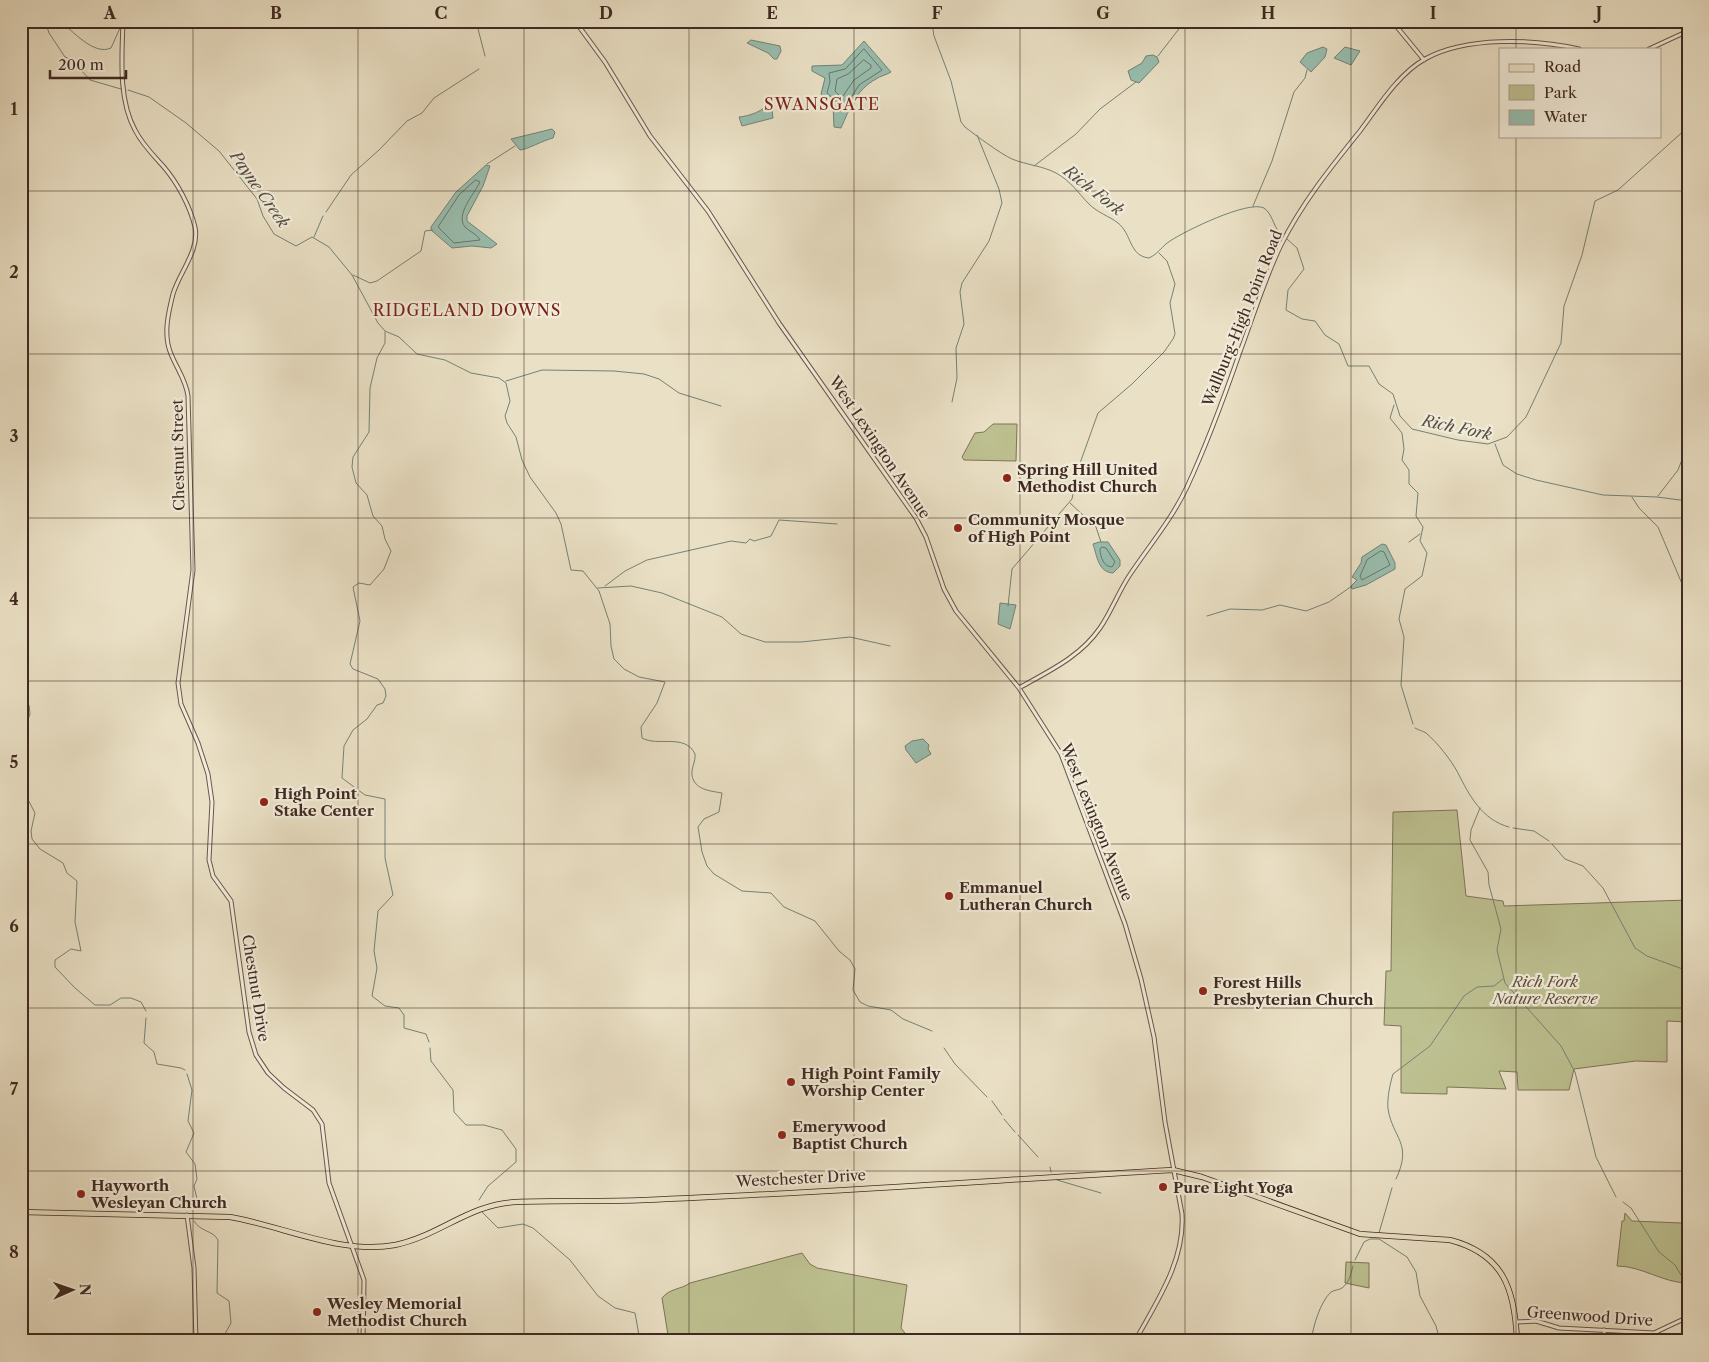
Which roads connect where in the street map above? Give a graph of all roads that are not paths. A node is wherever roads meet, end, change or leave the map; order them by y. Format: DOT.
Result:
graph roads {
  1 [pos="123,21"];
  2 [pos="576,21"];
  3 [pos="1392,21"];
  4 [pos="1688,31"];
  5 [pos="1574,48"];
  6 [pos="1651,48"];
  7 [pos="1424,60"];
  8 [pos="1018,688"];
  9 [pos="211,792"];
  10 [pos="1173,1170"];
  11 [pos="21,1212"];
  12 [pos="187,1215"];
  13 [pos="352,1246"];
  14 [pos="1688,1317"];
  15 [pos="1517,1322"];
  16 [pos="1604,1330"];
  17 [pos="1658,1333"];
  18 [pos="196,1341"];
  19 [pos="363,1341"];
  20 [pos="1134,1341"];
  21 [pos="1517,1341"];
  22 [pos="1605,1341"];
  23 [pos="1662,1341"];
  1 -- 9 [label="street, Chestnut Street"];
  2 -- 8 [label="street, West Lexington Avenue"];
  3 -- 7 [label="street"];
  4 -- 6 [label="street"];
  5 -- 7 [label="street, Wallburg-High Point Road"];
  7 -- 8 [label="street, Wallburg-High Point Road"];
  8 -- 10 [label="street, West Lexington Avenue"];
  9 -- 13 [label="street, Chestnut Drive"];
  10 -- 13 [label="main road, Westchester Drive"];
  10 -- 15 [label="main road, Westchester Drive"];
  10 -- 20 [label="street, West Lexington Avenue"];
  11 -- 12 [label="main road, Westchester Drive"];
  12 -- 13 [label="main road, Westchester Drive"];
  12 -- 18 [label="street"];
  13 -- 19 [label="street, Chestnut Drive"];
  14 -- 17 [label="street, Greenwood Drive"];
  15 -- 16 [label="street, Greenwood Drive"];
  15 -- 21 [label="main road, Westchester Drive"];
  16 -- 17 [label="street, Greenwood Drive"];
  16 -- 22 [label="street"];
  17 -- 23 [label="street"];
}
